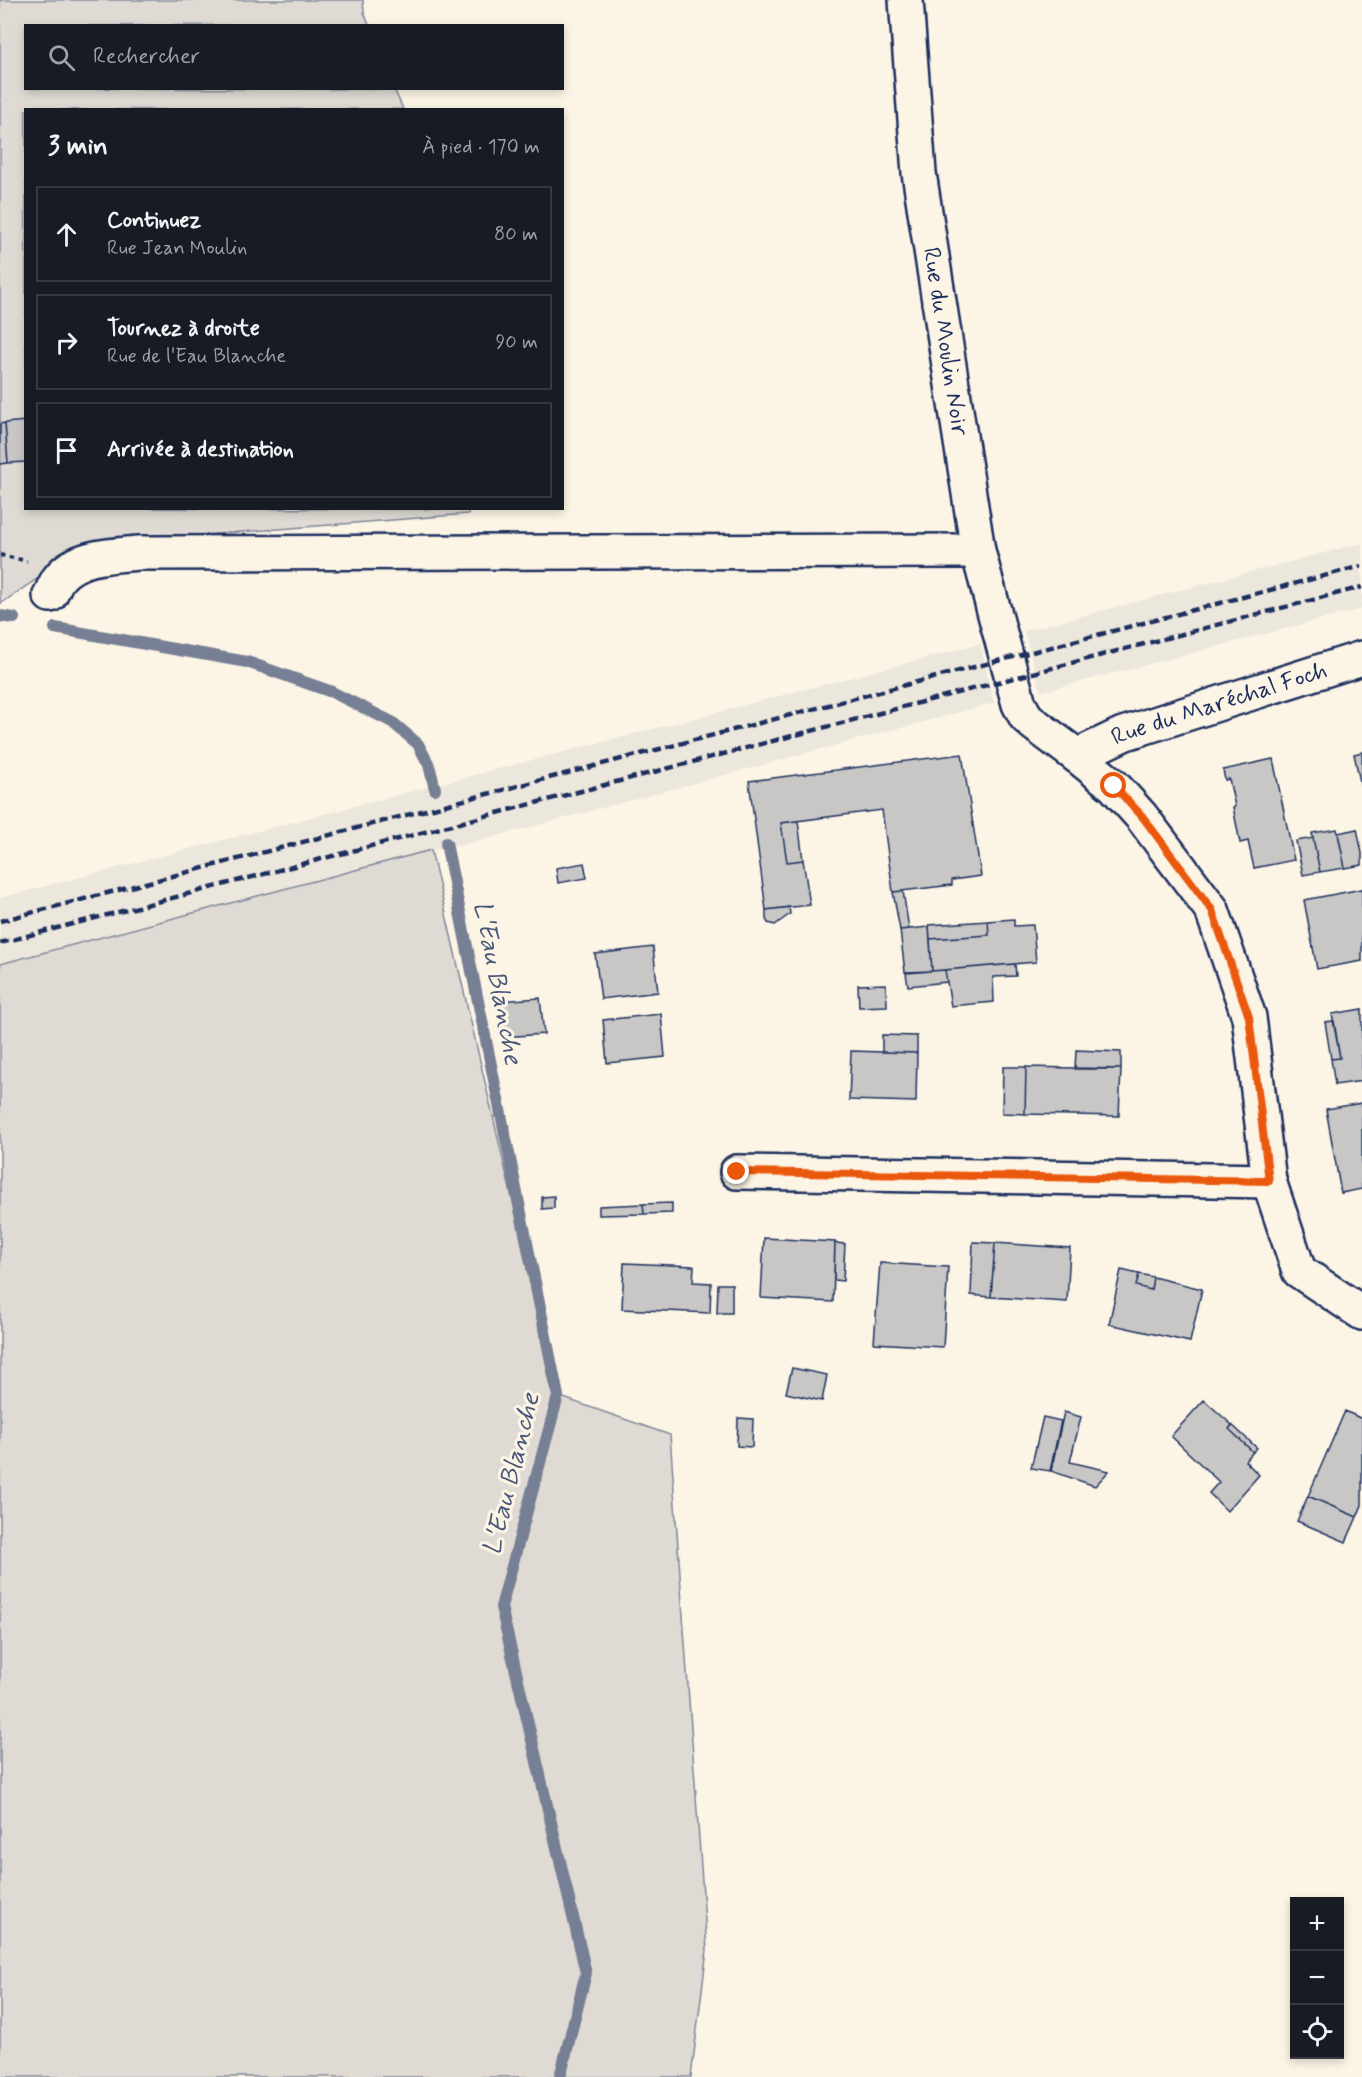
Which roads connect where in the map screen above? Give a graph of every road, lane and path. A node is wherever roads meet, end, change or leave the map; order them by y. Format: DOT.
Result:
graph roads {
  1 [pos="906,0"];
  2 [pos="978,551"];
  3 [pos="50,595"];
  4 [pos="1362,657"];
  5 [pos="1077,756"];
  6 [pos="737,1172"];
  7 [pos="1269,1181"];
  8 [pos="1362,1312"];
  1 -- 2 [label="street, Rue du Moulin Noir"];
  2 -- 3 [label="street"];
  2 -- 5 [label="street, Rue du Moulin Noir"];
  4 -- 5 [label="street, Rue du Maréchal Foch"];
  5 -- 7 [label="street, Rue du Moulin Noir"];
  6 -- 7 [label="street"];
  7 -- 8 [label="street, Rue du Moulin Noir"];
}
